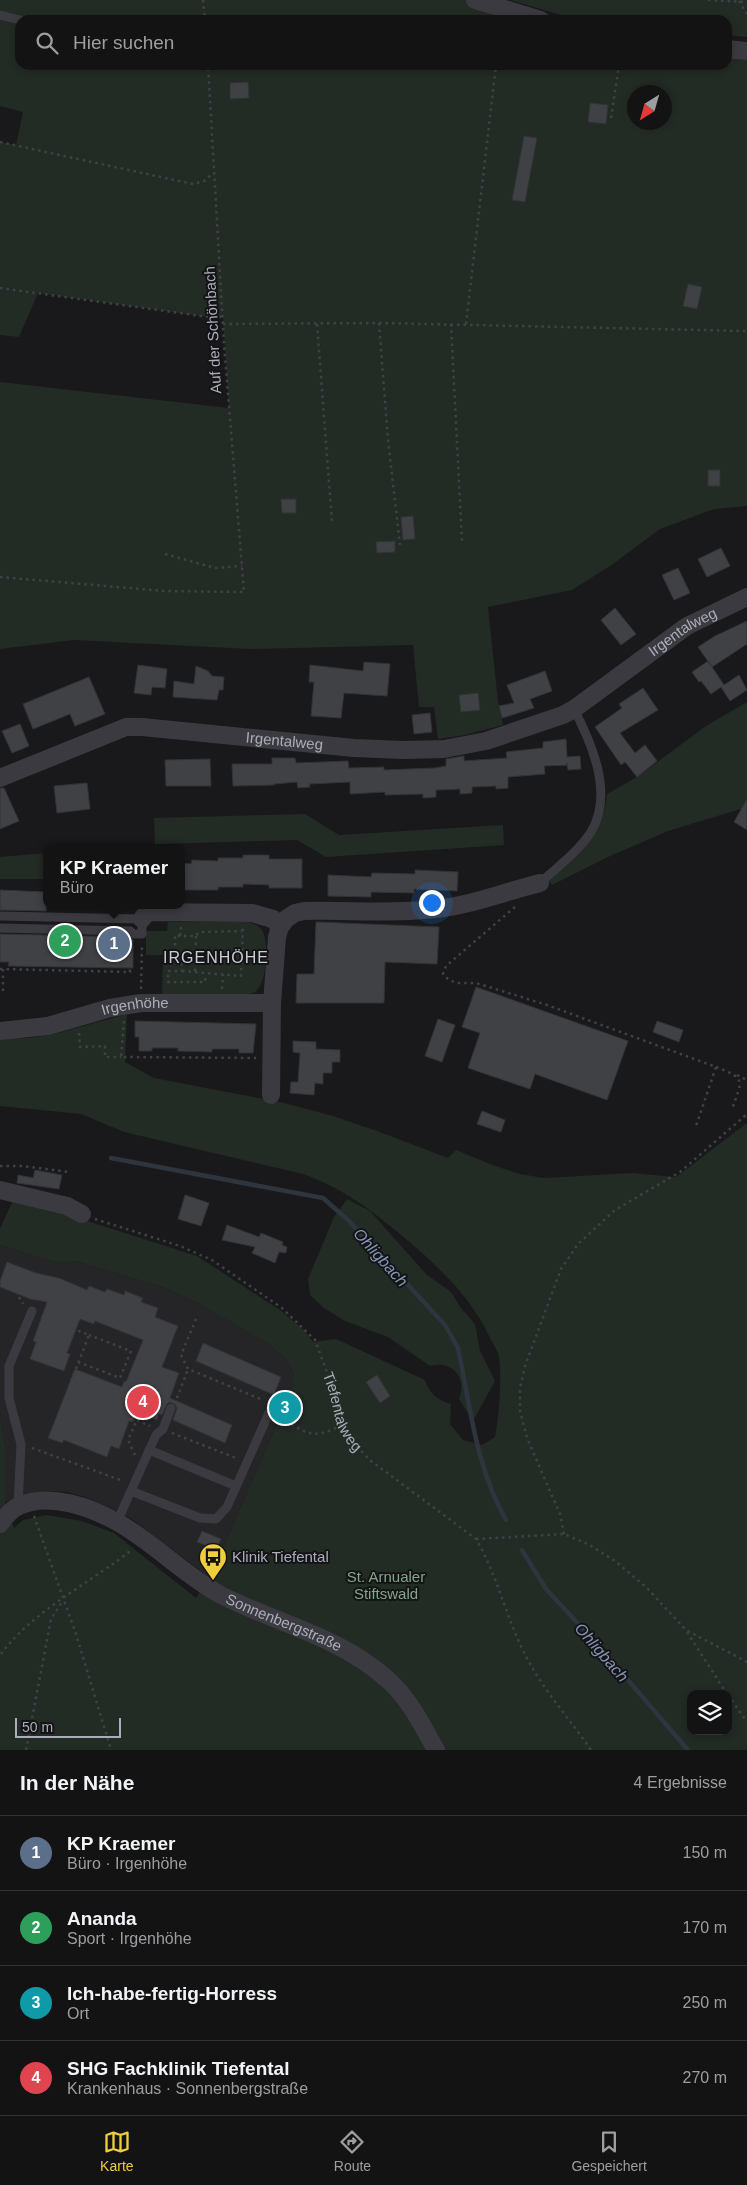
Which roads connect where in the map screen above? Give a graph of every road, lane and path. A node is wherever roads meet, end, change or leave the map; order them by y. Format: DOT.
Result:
graph roads {
  1 [pos="203,0"];
  2 [pos="475,0"];
  3 [pos="708,0"];
  4 [pos="739,1"];
  5 [pos="747,2"];
  6 [pos="747,14"];
  7 [pos="0,15"];
  8 [pos="204,15"];
  9 [pos="524,15"];
  10 [pos="15,19"];
  11 [pos="732,50"];
  12 [pos="747,51"];
  13 [pos="208,70"];
  14 [pos="495,70"];
  15 [pos="618,70"];
  16 [pos="611,118"];
  17 [pos="0,142"];
  18 [pos="214,173"];
  19 [pos="0,288"];
  20 [pos="223,317"];
  21 [pos="379,323"];
  22 [pos="223,324"];
  23 [pos="317,324"];
  24 [pos="451,324"];
  25 [pos="466,324"];
  26 [pos="747,331"];
  27 [pos="332,522"];
  28 [pos="462,541"];
  29 [pos="400,545"];
  30 [pos="165,554"];
  31 [pos="242,566"];
  32 [pos="0,577"];
  33 [pos="747,597"];
  34 [pos="574,709"];
  35 [pos="0,778"];
  36 [pos="540,883"];
  37 [pos="519,904"];
  38 [pos="181,912"];
  39 [pos="0,916"];
  40 [pos="243,924"];
  41 [pos="142,926"];
  42 [pos="280,927"];
  43 [pos="0,928"];
  44 [pos="242,931"];
  45 [pos="180,936"];
  46 [pos="196,936"];
  47 [pos="130,968"];
  48 [pos="2,969"];
  49 [pos="182,971"];
  50 [pos="195,971"];
  51 [pos="206,974"];
  52 [pos="222,975"];
  53 [pos="3,991"];
  54 [pos="222,994"];
  55 [pos="141,1002"];
  56 [pos="272,1003"];
  57 [pos="123,1004"];
  58 [pos="77,1018"];
  59 [pos="0,1031"];
  60 [pos="121,1057"];
  61 [pos="272,1058"];
  62 [pos="716,1068"];
  63 [pos="736,1075"];
  64 [pos="747,1080"];
  65 [pos="270,1095"];
  66 [pos="732,1109"];
  67 [pos="747,1114"];
  68 [pos="695,1129"];
  69 [pos="0,1166"];
  70 [pos="69,1172"];
  71 [pos="0,1190"];
  72 [pos="82,1214"];
  73 [pos="19,1297"];
  74 [pos="32,1312"];
  75 [pos="196,1319"];
  76 [pos="89,1335"];
  77 [pos="78,1362"];
  78 [pos="188,1369"];
  79 [pos="71,1382"];
  80 [pos="179,1393"];
  81 [pos="171,1408"];
  82 [pos="271,1408"];
  83 [pos="141,1411"];
  84 [pos="137,1420"];
  85 [pos="342,1425"];
  86 [pos="163,1429"];
  87 [pos="21,1444"];
  88 [pos="149,1450"];
  89 [pos="247,1462"];
  90 [pos="141,1468"];
  91 [pos="236,1486"];
  92 [pos="132,1488"];
  93 [pos="25,1510"];
  94 [pos="117,1522"];
  95 [pos="0,1524"];
  96 [pos="564,1534"];
  97 [pos="140,1537"];
  98 [pos="476,1539"];
  99 [pos="64,1599"];
  100 [pos="686,1630"];
  101 [pos="1,1654"];
  102 [pos="747,1662"];
  103 [pos="725,1690"];
  104 [pos="732,1700"];
  105 [pos="747,1722"];
  106 [pos="26,1750"];
  107 [pos="111,1750"];
  108 [pos="436,1750"];
  109 [pos="591,1750"];
  1 -- 8 [label="path"];
  2 -- 9 [label="street"];
  3 -- 4 [label="path"];
  4 -- 5 [label="path"];
  4 -- 6 [label="path"];
  7 -- 10 [label="lane"];
  11 -- 12 [label="street"];
  13 -- 18 [label="path, Auf der Schönbach"];
  14 -- 25 [label="path"];
  15 -- 16 [label="path"];
  17 -- 18 [label="path"];
  18 -- 20 [label="path, Auf der Schönbach"];
  19 -- 20 [label="path"];
  20 -- 22 [label="path, Auf der Schönbach"];
  21 -- 23 [label="path"];
  21 -- 24 [label="path"];
  21 -- 29 [label="path"];
  22 -- 23 [label="path"];
  22 -- 31 [label="path, Auf der Schönbach"];
  23 -- 27 [label="path"];
  24 -- 25 [label="path"];
  24 -- 28 [label="path"];
  25 -- 26 [label="path"];
  30 -- 31 [label="path"];
  31 -- 32 [label="path, Auf der Schönbach"];
  33 -- 34 [label="street, Irgentalweg"];
  34 -- 35 [label="street, Irgentalweg"];
  34 -- 36 [label="lane"];
  36 -- 42 [label="street"];
  37 -- 62 [label="path"];
  38 -- 41 [label="street"];
  38 -- 42 [label="street"];
  38 -- 45 [label="path"];
  39 -- 41 [label="lane"];
  40 -- 44 [label="path"];
  41 -- 43 [label="lane"];
  41 -- 55 [label="path"];
  42 -- 56 [label="street"];
  44 -- 46 [label="path"];
  44 -- 52 [label="path"];
  45 -- 46 [label="path"];
  45 -- 49 [label="path"];
  46 -- 50 [label="path"];
  47 -- 48 [label="path"];
  48 -- 53 [label="path"];
  49 -- 50 [label="path"];
  49 -- 51 [label="path"];
  50 -- 51 [label="path"];
  51 -- 52 [label="path"];
  52 -- 54 [label="path"];
  55 -- 56 [label="street, Irgenhöhe"];
  55 -- 57 [label="street, Irgenhöhe"];
  56 -- 61 [label="street"];
  57 -- 58 [label="street, Irgenhöhe"];
  57 -- 60 [label="path"];
  58 -- 59 [label="street, Irgenhöhe"];
  58 -- 60 [label="path"];
  60 -- 61 [label="path"];
  61 -- 65 [label="street"];
  62 -- 63 [label="path"];
  62 -- 68 [label="path"];
  63 -- 64 [label="path"];
  63 -- 66 [label="path"];
  67 -- 96 [label="path"];
  69 -- 70 [label="path"];
  71 -- 72 [label="street"];
  72 -- 85 [label="path, Tiefentalweg"];
  73 -- 74 [label="path"];
  74 -- 76 [label="path"];
  74 -- 87 [label="lane"];
  75 -- 78 [label="path"];
  76 -- 77 [label="path"];
  76 -- 77 [label="path"];
  77 -- 79 [label="path"];
  78 -- 80 [label="path"];
  78 -- 82 [label="path"];
  81 -- 86 [label="lane"];
  82 -- 85 [label="path"];
  82 -- 89 [label="lane"];
  83 -- 84 [label="path"];
  84 -- 86 [label="path"];
  84 -- 90 [label="path"];
  85 -- 98 [label="path, Tiefentalweg"];
  86 -- 88 [label="lane"];
  86 -- 89 [label="path"];
  87 -- 92 [label="path"];
  87 -- 93 [label="lane"];
  88 -- 90 [label="lane"];
  88 -- 91 [label="lane"];
  89 -- 91 [label="lane"];
  90 -- 92 [label="lane"];
  91 -- 92 [label="lane"];
  92 -- 94 [label="lane"];
  93 -- 94 [label="street, Sonnenbergstraße"];
  93 -- 95 [label="street"];
  93 -- 99 [label="path"];
  94 -- 97 [label="street, Sonnenbergstraße"];
  96 -- 98 [label="path"];
  96 -- 100 [label="path"];
  97 -- 99 [label="path"];
  97 -- 108 [label="street, Sonnenbergstraße"];
  98 -- 109 [label="path, Tiefentalweg"];
  99 -- 101 [label="path"];
  99 -- 106 [label="path"];
  99 -- 107 [label="path"];
  100 -- 102 [label="path"];
  100 -- 103 [label="path"];
  104 -- 105 [label="path"];
}
